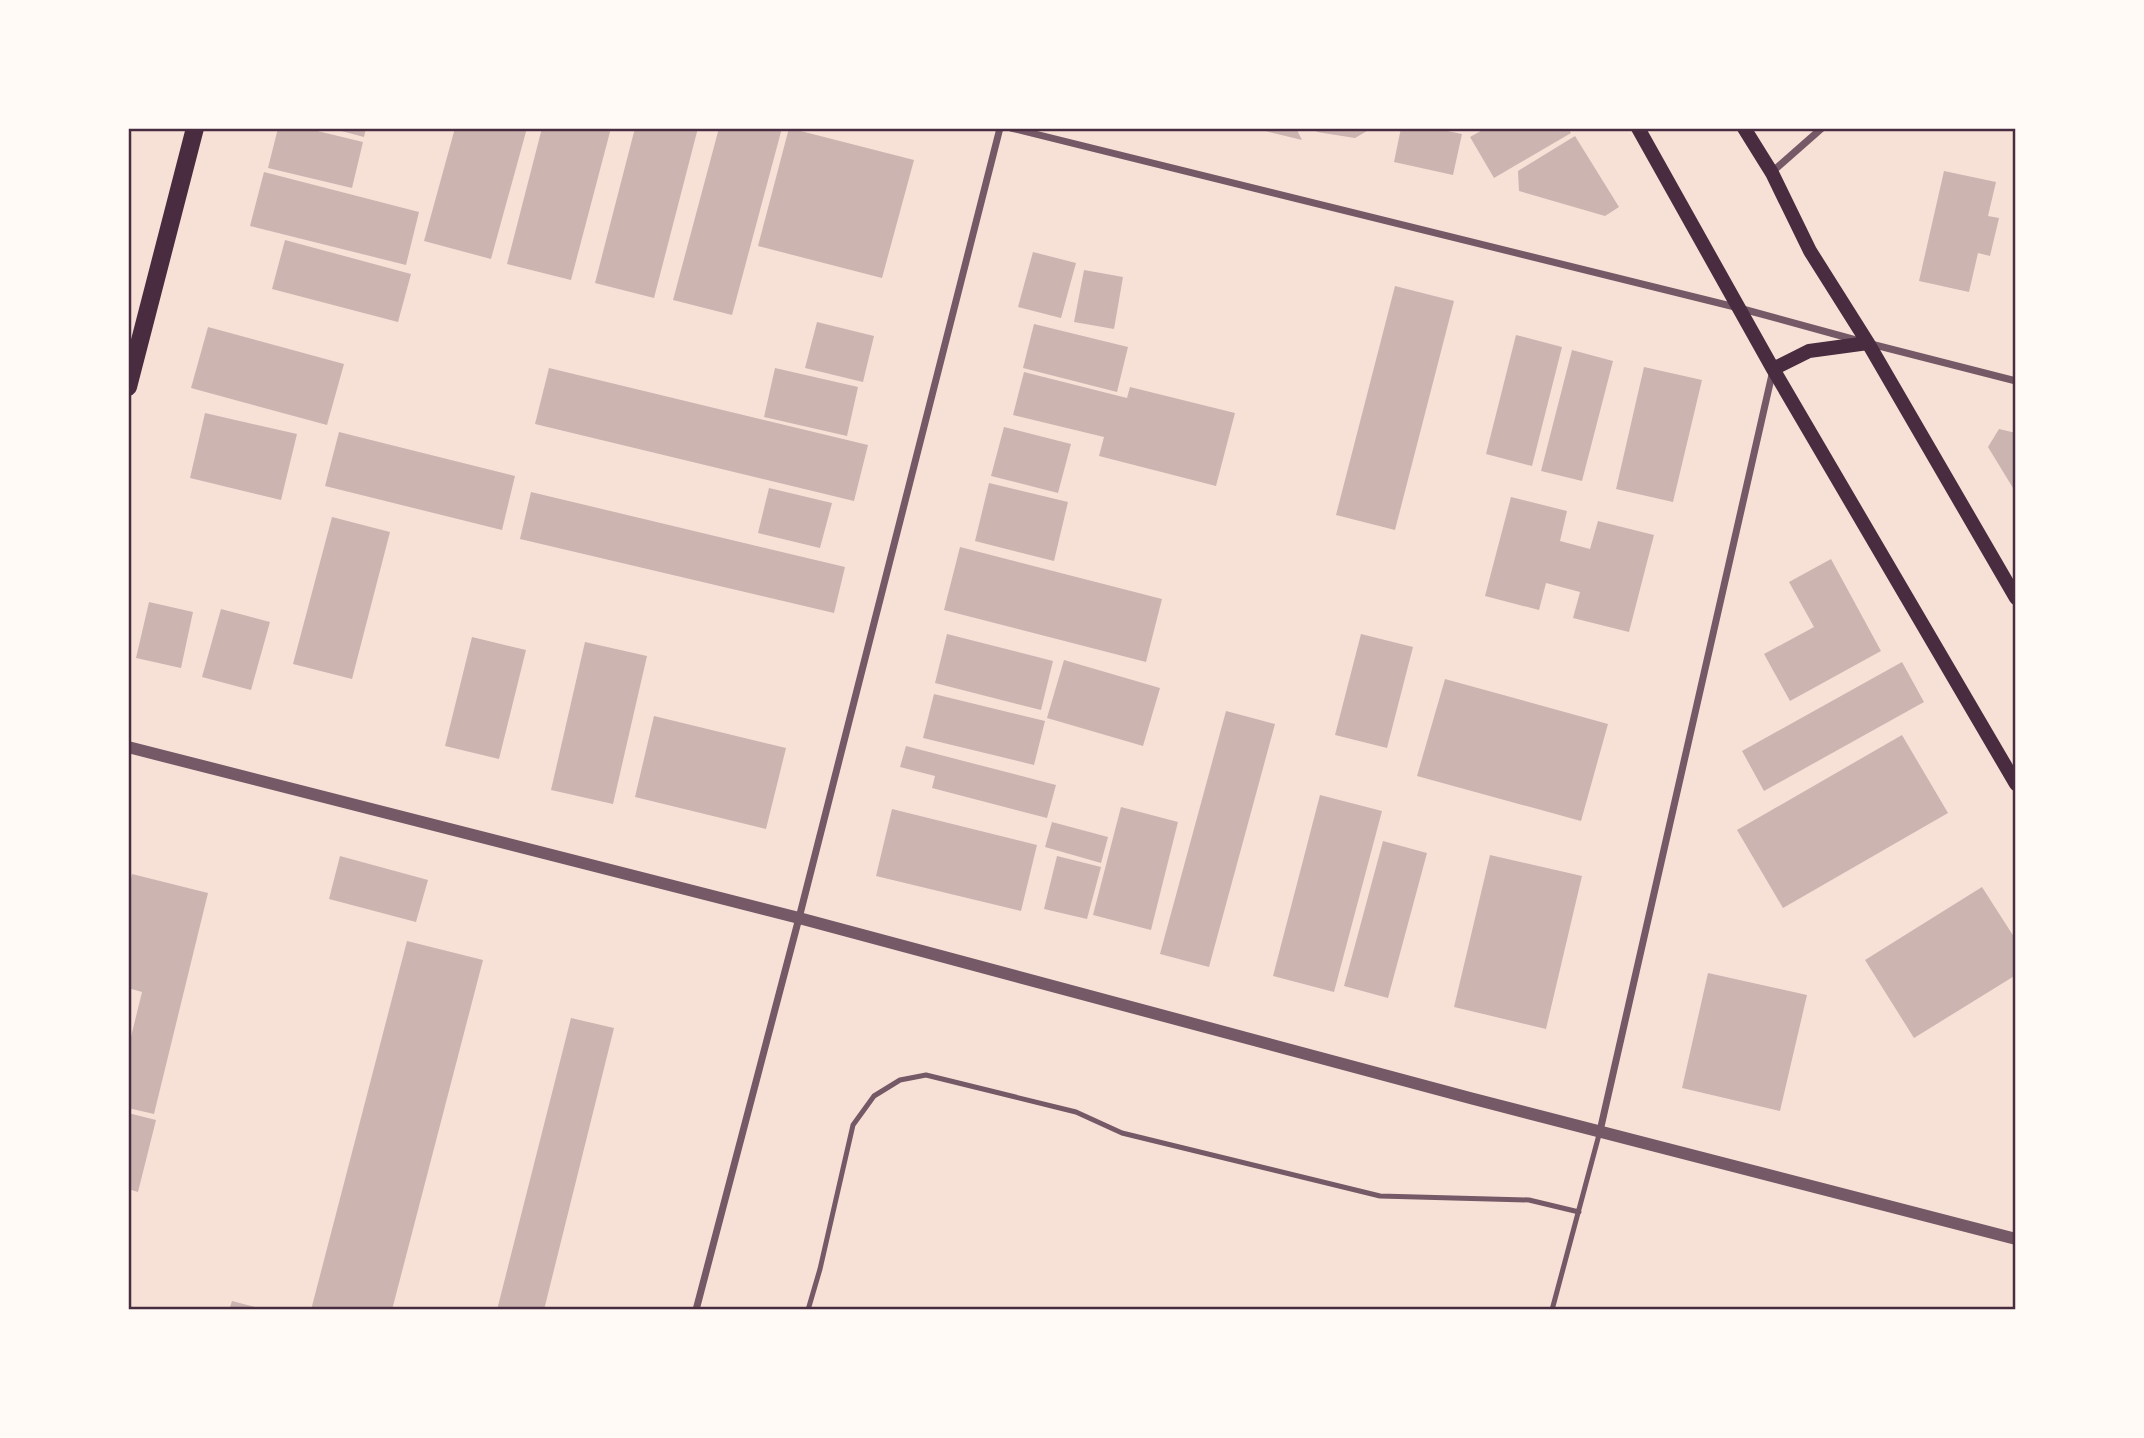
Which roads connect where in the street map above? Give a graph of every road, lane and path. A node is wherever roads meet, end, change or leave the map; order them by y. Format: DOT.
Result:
graph roads {
  1 [pos="195,128"];
  2 [pos="1000,128"];
  3 [pos="1010,128"];
  4 [pos="1638,128"];
  5 [pos="1744,128"];
  6 [pos="1822,128"];
  7 [pos="1772,173"];
  8 [pos="1739,308"];
  9 [pos="1868,343"];
  10 [pos="1773,369"];
  11 [pos="2016,382"];
  12 [pos="128,387"];
  13 [pos="2016,598"];
  14 [pos="128,747"];
  15 [pos="2016,784"];
  16 [pos="799,918"];
  17 [pos="1600,1131"];
  18 [pos="1579,1212"];
  19 [pos="2016,1239"];
  20 [pos="696,1310"];
  21 [pos="808,1310"];
  22 [pos="1552,1310"];
  1 -- 12 [label="main road"];
  2 -- 16 [label="street"];
  3 -- 8 [label="street"];
  4 -- 8 [label="main road"];
  5 -- 7 [label="main road"];
  6 -- 7 [label="street"];
  7 -- 9 [label="main road"];
  8 -- 9 [label="street"];
  8 -- 10 [label="main road"];
  9 -- 10 [label="main road"];
  9 -- 11 [label="street"];
  9 -- 13 [label="main road"];
  10 -- 15 [label="main road"];
  10 -- 17 [label="street"];
  14 -- 16 [label="street"];
  16 -- 17 [label="street"];
  16 -- 20 [label="street"];
  17 -- 18 [label="lane"];
  17 -- 19 [label="street"];
  18 -- 21 [label="lane"];
  18 -- 22 [label="lane"];
}
